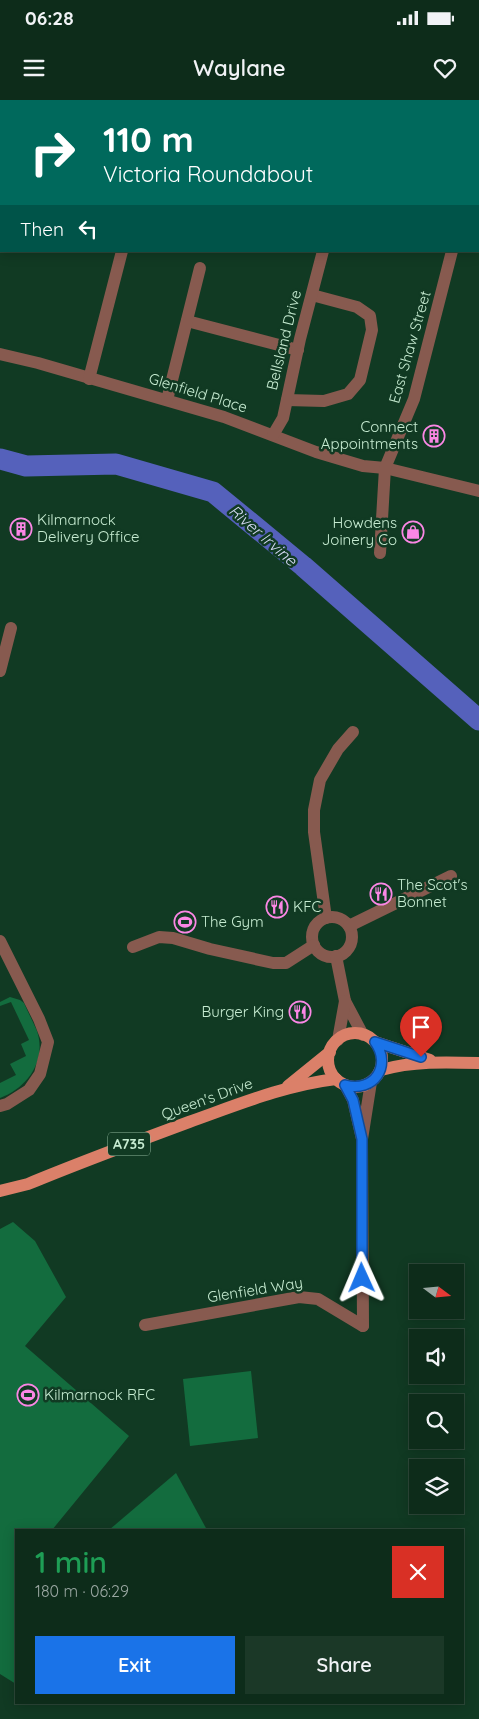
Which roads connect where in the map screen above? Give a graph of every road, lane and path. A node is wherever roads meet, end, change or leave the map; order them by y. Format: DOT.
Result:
graph roads {
  1 [pos="122,252"];
  2 [pos="323,252"];
  3 [pos="452,252"];
  4 [pos="200,268"];
  5 [pos="312,295"];
  6 [pos="186,321"];
  7 [pos="298,350"];
  8 [pos="0,354"];
  9 [pos="89,379"];
  10 [pos="167,400"];
  11 [pos="287,400"];
  12 [pos="272,435"];
  13 [pos="385,468"];
  14 [pos="479,491"];
  15 [pos="380,553"];
  16 [pos="11,628"];
  17 [pos="0,671"];
  18 [pos="353,732"];
  19 [pos="450,876"];
  20 [pos="326,918"];
  21 [pos="349,926"];
  22 [pos="0,941"];
  23 [pos="314,945"];
  24 [pos="133,947"];
  25 [pos="336,956"];
  26 [pos="344,1001"];
  27 [pos="363,1035"];
  28 [pos="338,1040"];
  29 [pos="375,1042"];
  30 [pos="330,1052"];
  31 [pos="434,1062"];
  32 [pos="479,1063"];
  33 [pos="380,1070"];
  34 [pos="340,1082"];
  35 [pos="371,1082"];
  36 [pos="284,1089"];
  37 [pos="0,1106"];
  38 [pos="362,1139"];
  39 [pos="0,1191"];
  40 [pos="145,1325"];
  1 -- 9 [label="street"];
  2 -- 5 [label="street, Bellsland Drive"];
  3 -- 13 [label="street, East Shaw Street"];
  4 -- 6 [label="street"];
  5 -- 7 [label="street, Bellsland Drive"];
  5 -- 11 [label="street"];
  6 -- 7 [label="street"];
  6 -- 10 [label="street"];
  7 -- 11 [label="street, Bellsland Drive"];
  8 -- 9 [label="street, Glenfield Place"];
  9 -- 10 [label="street, Glenfield Place"];
  10 -- 12 [label="street, Glenfield Place"];
  11 -- 12 [label="street, Bellsland Drive"];
  12 -- 13 [label="street, Glenfield Place"];
  13 -- 14 [label="street, Glenfield Place"];
  13 -- 15 [label="street, East Shaw Street"];
  16 -- 17 [label="street"];
  18 -- 20 [label="street"];
  19 -- 21 [label="street"];
  20 -- 21 [label="street"];
  20 -- 23 [label="street"];
  21 -- 25 [label="street"];
  22 -- 37 [label="street"];
  23 -- 24 [label="street"];
  23 -- 25 [label="street"];
  25 -- 26 [label="street"];
  26 -- 27 [label="street"];
  26 -- 28 [label="street"];
  27 -- 28 [label="main road"];
  27 -- 29 [label="main road"];
  28 -- 30 [label="main road, A735"];
  29 -- 31 [label="main road"];
  29 -- 33 [label="main road"];
  30 -- 34 [label="main road"];
  30 -- 36 [label="main road, Queen's Drive / A735"];
  31 -- 32 [label="main road"];
  31 -- 33 [label="main road"];
  33 -- 35 [label="main road"];
  34 -- 35 [label="main road, A735"];
  34 -- 36 [label="main road, Queen's Drive / A735"];
  34 -- 38 [label="street"];
  35 -- 38 [label="street"];
  36 -- 39 [label="main road, Queen's Drive / A735"];
  38 -- 40 [label="street, Glenfield Way"];
}
